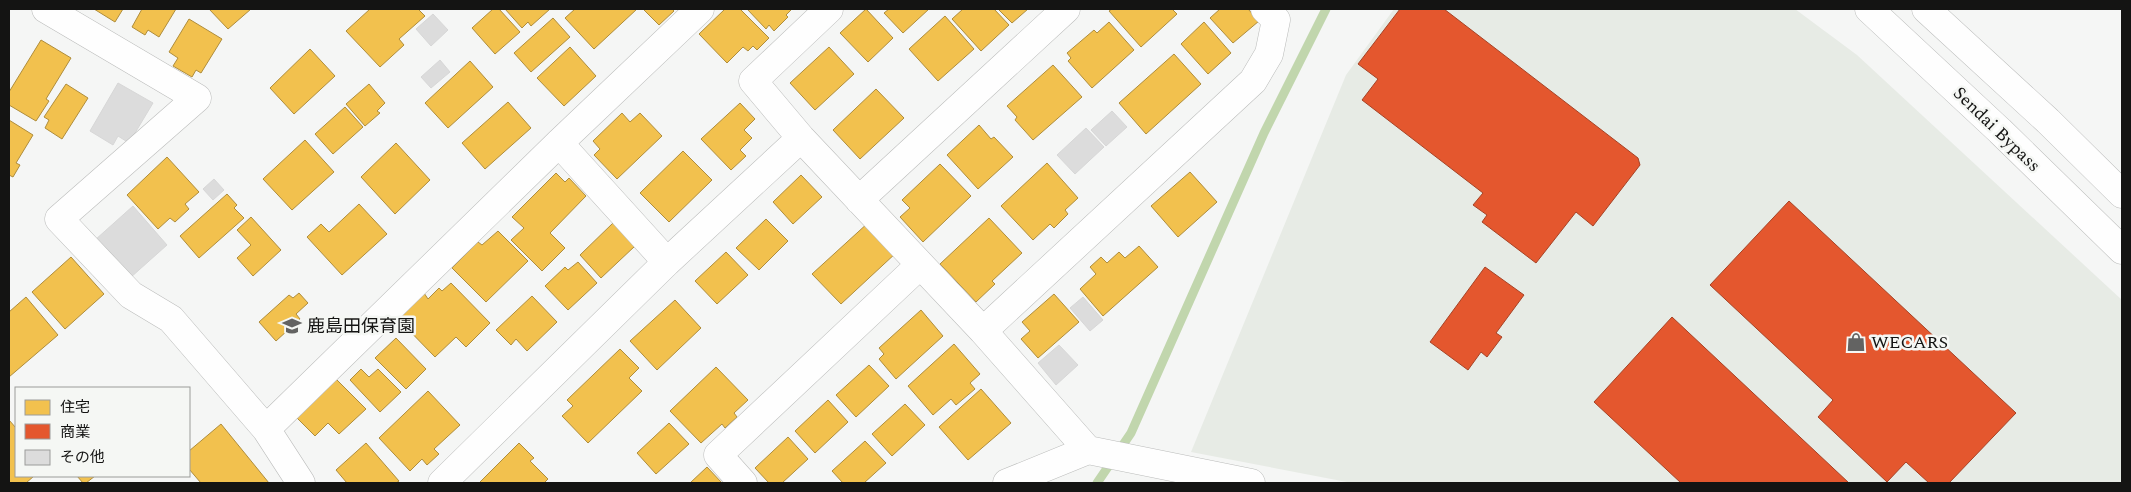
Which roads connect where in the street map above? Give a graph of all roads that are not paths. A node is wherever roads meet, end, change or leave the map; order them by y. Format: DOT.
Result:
graph roads {
  1 [pos="46,9"];
  2 [pos="700,9"];
  3 [pos="829,9"];
  4 [pos="1066,9"];
  5 [pos="1266,9"];
  6 [pos="1870,9"];
  7 [pos="1926,9"];
  8 [pos="801,138"];
  9 [pos="559,143"];
  10 [pos="2122,194"];
  11 [pos="859,200"];
  12 [pos="2122,250"];
  13 [pos="667,262"];
  14 [pos="920,265"];
  15 [pos="983,331"];
  16 [pos="266,429"];
  17 [pos="1095,452"];
  18 [pos="301,483"];
  19 [pos="442,483"];
  20 [pos="743,483"];
  21 [pos="1007,483"];
  22 [pos="1251,483"];
  1 -- 16 [label="main road"];
  2 -- 9 [label="main road"];
  3 -- 8 [label="main road"];
  4 -- 11 [label="main road"];
  5 -- 15 [label="main road"];
  6 -- 12 [label="main road, Sendai Bypass"];
  7 -- 10 [label="main road"];
  8 -- 11 [label="main road"];
  8 -- 13 [label="main road"];
  9 -- 13 [label="main road"];
  9 -- 16 [label="main road"];
  11 -- 14 [label="main road"];
  13 -- 19 [label="main road"];
  14 -- 15 [label="main road"];
  14 -- 20 [label="main road"];
  15 -- 17 [label="main road"];
  16 -- 18 [label="main road"];
  17 -- 21 [label="main road"];
  17 -- 22 [label="main road"];
}
